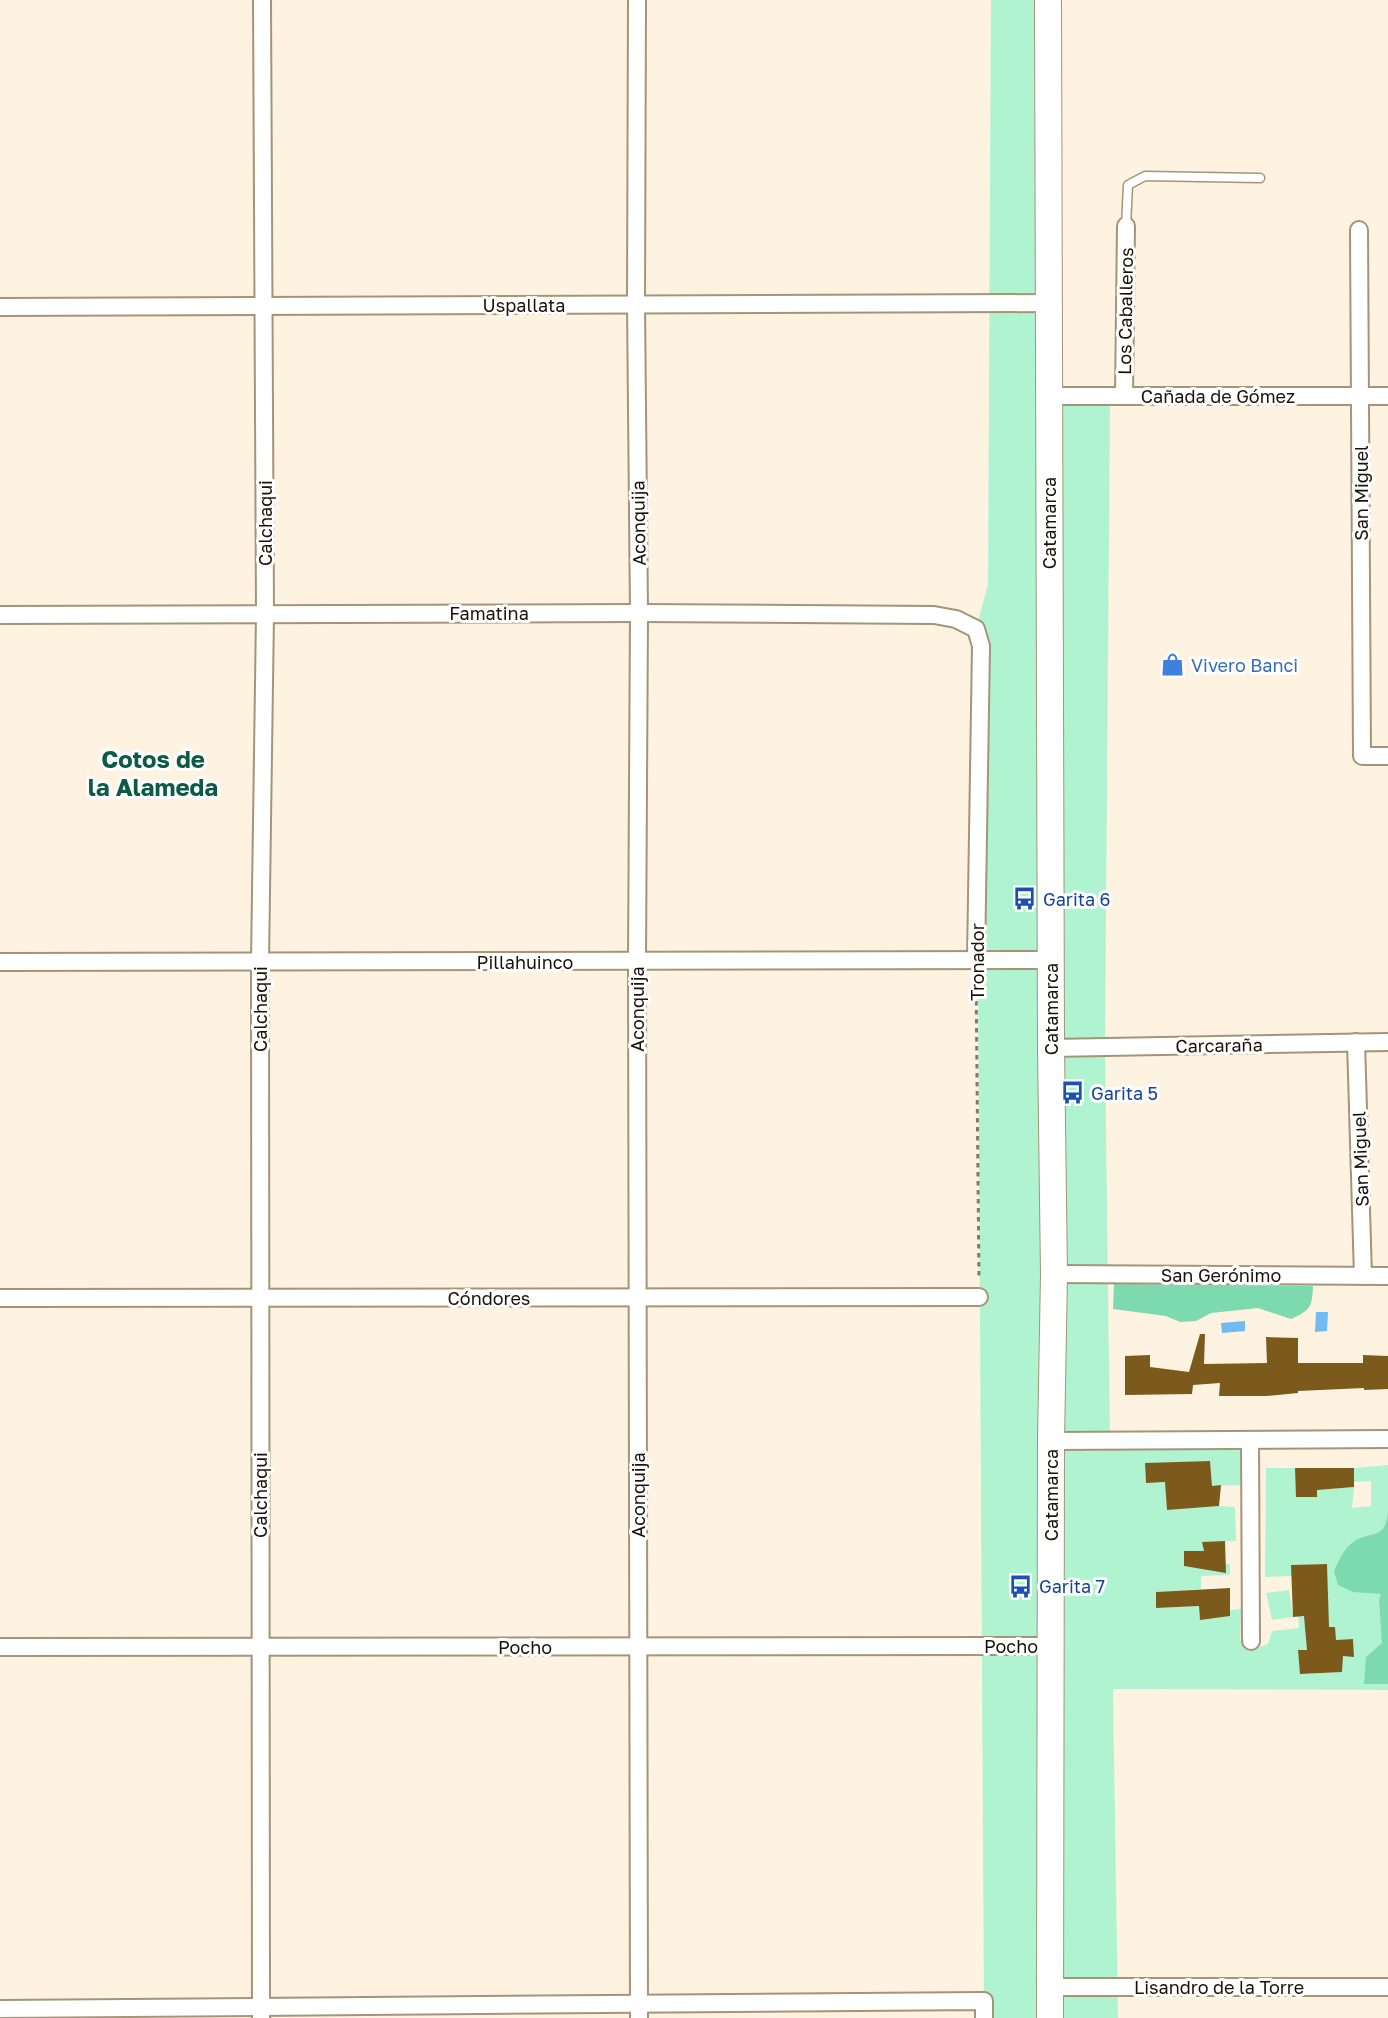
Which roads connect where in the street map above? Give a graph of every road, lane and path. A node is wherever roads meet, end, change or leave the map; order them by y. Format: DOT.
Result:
graph roads {
  1 [pos="262,0"];
  2 [pos="637,0"];
  3 [pos="1048,0"];
  4 [pos="1260,178"];
  5 [pos="1126,226"];
  6 [pos="1359,230"];
  7 [pos="1048,303"];
  8 [pos="636,304"];
  9 [pos="0,307"];
  10 [pos="264,307"];
  11 [pos="1049,396"];
  12 [pos="1124,396"];
  13 [pos="1360,396"];
  14 [pos="1388,396"];
  15 [pos="639,613"];
  16 [pos="265,614"];
  17 [pos="0,615"];
  18 [pos="976,629"];
  19 [pos="1388,756"];
  20 [pos="976,960"];
  21 [pos="1051,960"];
  22 [pos="637,961"];
  23 [pos="0,962"];
  24 [pos="260,962"];
  25 [pos="1356,1042"];
  26 [pos="1388,1042"];
  27 [pos="1051,1048"];
  28 [pos="1053,1274"];
  29 [pos="1363,1276"];
  30 [pos="1388,1276"];
  31 [pos="638,1297"];
  32 [pos="979,1297"];
  33 [pos="0,1298"];
  34 [pos="260,1298"];
  35 [pos="1388,1439"];
  36 [pos="1051,1441"];
  37 [pos="1250,1441"];
  38 [pos="1251,1641"];
  39 [pos="1051,1646"];
  40 [pos="0,1647"];
  41 [pos="261,1647"];
  42 [pos="638,1647"];
  43 [pos="1388,1987"];
  44 [pos="1050,1988"];
  45 [pos="0,2009"];
  46 [pos="984,2010"];
  47 [pos="639,2011"];
  48 [pos="261,2012"];
  49 [pos="1050,2018"];
  1 -- 10 [label="street, Calchaqui"];
  2 -- 8 [label="street, Aconquija"];
  3 -- 7 [label="main road, Catamarca"];
  4 -- 5 [label="lane"];
  5 -- 12 [label="street, Los Caballeros"];
  6 -- 13 [label="street, San Miguel"];
  7 -- 8 [label="street, Uspallata"];
  7 -- 11 [label="main road, Catamarca"];
  8 -- 10 [label="street, Uspallata"];
  8 -- 15 [label="street, Aconquija"];
  9 -- 10 [label="street, Uspallata"];
  10 -- 16 [label="street, Calchaqui"];
  11 -- 12 [label="street, Cañada de Gómez"];
  11 -- 21 [label="main road, Catamarca"];
  12 -- 13 [label="street, Cañada de Gómez"];
  13 -- 14 [label="street, Cañada de Gómez"];
  13 -- 19 [label="street, San Miguel"];
  15 -- 16 [label="street, Famatina"];
  15 -- 18 [label="street, Famatina"];
  15 -- 22 [label="street, Aconquija"];
  16 -- 17 [label="street, Famatina"];
  16 -- 24 [label="street, Calchaqui"];
  18 -- 20 [label="street, Tronador"];
  20 -- 21 [label="street, Pillahuinco"];
  20 -- 22 [label="street, Pillahuinco"];
  20 -- 32 [label="path, Tronador"];
  21 -- 27 [label="main road, Catamarca"];
  22 -- 24 [label="street, Pillahuinco"];
  22 -- 31 [label="street, Aconquija"];
  23 -- 24 [label="street, Pillahuinco"];
  24 -- 34 [label="street, Calchaqui"];
  25 -- 26 [label="street, Carcaraña"];
  25 -- 27 [label="street, Carcaraña"];
  25 -- 29 [label="street, San Miguel"];
  27 -- 28 [label="main road, Catamarca"];
  28 -- 29 [label="street, San Gerónimo"];
  28 -- 36 [label="main road, Catamarca"];
  29 -- 30 [label="street, San Gerónimo"];
  31 -- 32 [label="street, Cóndores"];
  31 -- 34 [label="street, Cóndores"];
  31 -- 42 [label="street, Aconquija"];
  33 -- 34 [label="street, Cóndores"];
  34 -- 41 [label="street, Calchaqui"];
  35 -- 37 [label="street"];
  36 -- 37 [label="street"];
  36 -- 39 [label="main road, Catamarca"];
  37 -- 38 [label="street"];
  39 -- 42 [label="street, Pocho"];
  39 -- 44 [label="main road, Catamarca"];
  40 -- 41 [label="street, Pocho"];
  41 -- 42 [label="street, Pocho"];
  41 -- 48 [label="street, Calchaqui"];
  42 -- 47 [label="street, Aconquija"];
  43 -- 44 [label="street, Lisandro de la Torre"];
  44 -- 49 [label="main road, Catamarca"];
  45 -- 48 [label="street"];
  46 -- 47 [label="street"];
  47 -- 48 [label="street"];
}
